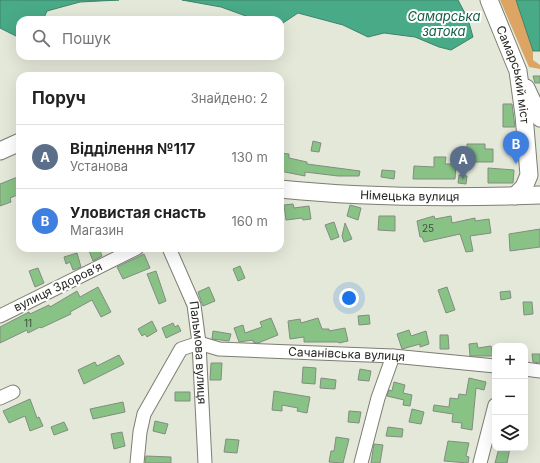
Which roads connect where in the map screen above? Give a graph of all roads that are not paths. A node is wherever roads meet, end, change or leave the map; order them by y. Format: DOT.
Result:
graph roads {
  1 [pos="489,0"];
  2 [pos="518,71"];
  3 [pos="540,118"];
  4 [pos="16,144"];
  5 [pos="0,150"];
  6 [pos="534,169"];
  7 [pos="284,189"];
  8 [pos="540,195"];
  9 [pos="515,196"];
  10 [pos="129,252"];
  11 [pos="171,252"];
  12 [pos="0,316"];
  13 [pos="199,343"];
  14 [pos="393,356"];
  15 [pos="492,366"];
  16 [pos="528,369"];
  17 [pos="540,371"];
  18 [pos="13,392"];
  19 [pos="0,398"];
  20 [pos="492,415"];
  21 [pos="137,463"];
  22 [pos="205,463"];
  23 [pos="361,463"];
  24 [pos="480,463"];
  1 -- 2 [label="main road, Самарський міст"];
  2 -- 3 [label="main road"];
  2 -- 6 [label="main road, Самарський міст"];
  4 -- 5 [label="main road"];
  6 -- 8 [label="main road"];
  6 -- 9 [label="main road"];
  7 -- 9 [label="main road, Німецька вулиця"];
  8 -- 9 [label="main road, Німецька вулиця"];
  10 -- 12 [label="street, вулиця Здоровʼя"];
  11 -- 13 [label="street, Пальмова вулиця"];
  13 -- 14 [label="street, Сачанівська вулиця"];
  13 -- 21 [label="street"];
  13 -- 22 [label="street, Пальмова вулиця"];
  14 -- 15 [label="street, Сачанівська вулиця"];
  14 -- 23 [label="street"];
  16 -- 17 [label="street"];
  18 -- 19 [label="street"];
  20 -- 24 [label="street"];
}
